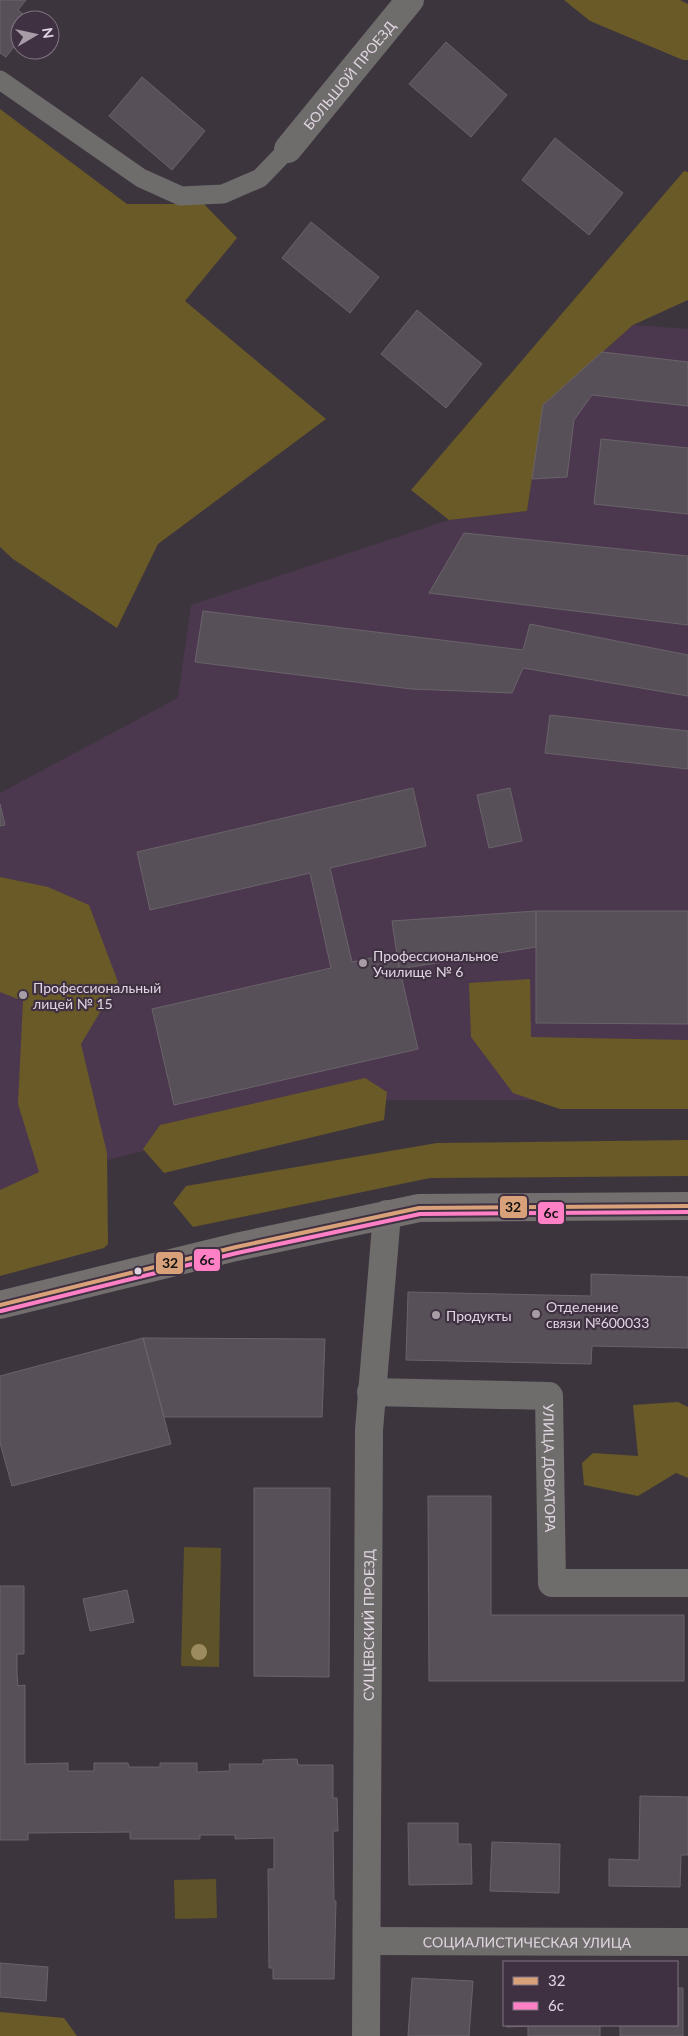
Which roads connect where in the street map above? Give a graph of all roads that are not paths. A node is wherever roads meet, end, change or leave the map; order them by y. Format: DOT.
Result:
graph roads {
  1 [pos="410,0"];
  2 [pos="0,80"];
  3 [pos="288,149"];
  4 [pos="688,1206"];
  5 [pos="387,1214"];
  6 [pos="0,1305"];
  7 [pos="371,1392"];
  8 [pos="688,1583"];
  9 [pos="367,1941"];
  10 [pos="688,1942"];
  11 [pos="366,2036"];
  1 -- 3 [label="street, БОЛЬШОЙ ПРОЕЗД"];
  2 -- 3 [label="lane"];
  4 -- 5 [label="street"];
  5 -- 6 [label="street"];
  5 -- 7 [label="street, СУЩЕВСКИЙ ПРОЕЗД"];
  7 -- 8 [label="street, УЛИЦА ДОВАТОРА"];
  7 -- 9 [label="street, СУЩЕВСКИЙ ПРОЕЗД"];
  9 -- 10 [label="street, СОЦИАЛИСТИЧЕСКАЯ УЛИЦА"];
  9 -- 11 [label="street, СУЩЕВСКИЙ ПРОЕЗД"];
}
